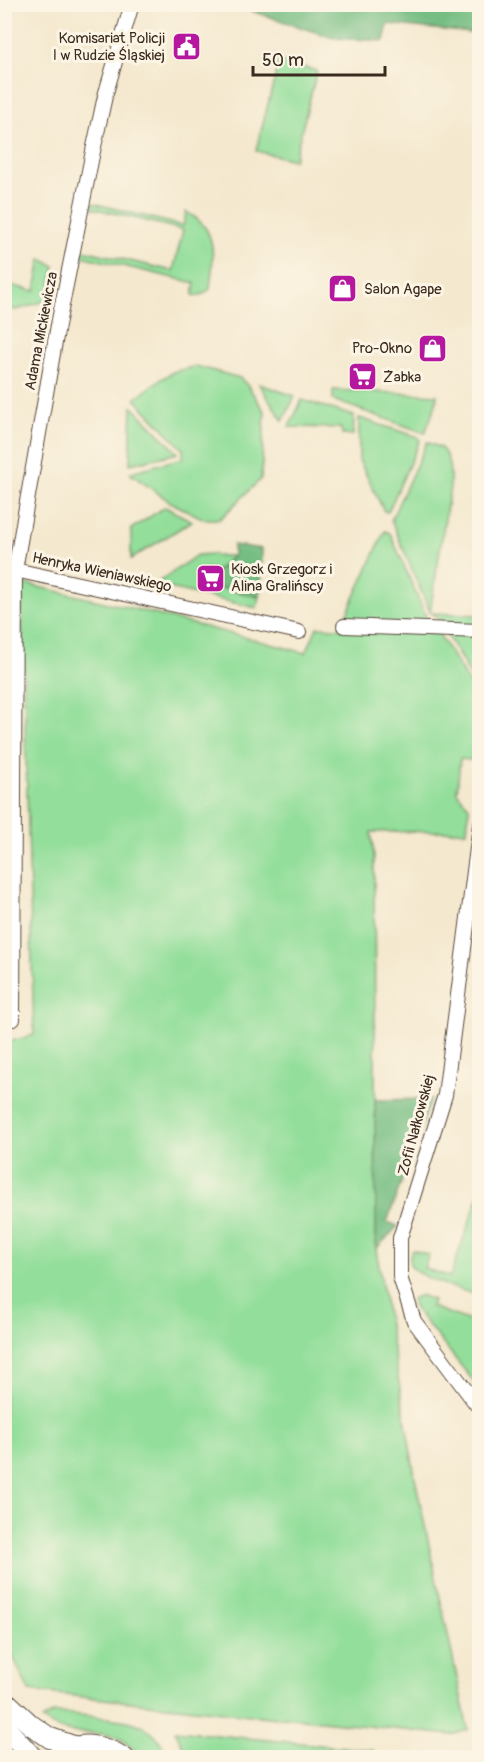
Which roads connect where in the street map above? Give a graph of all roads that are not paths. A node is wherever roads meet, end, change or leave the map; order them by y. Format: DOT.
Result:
graph roads {
  1 [pos="132,4"];
  2 [pos="10,570"];
  3 [pos="344,626"];
  4 [pos="480,631"];
  5 [pos="298,632"];
  6 [pos="480,825"];
  7 [pos="4,1021"];
  8 [pos="480,1409"];
  9 [pos="4,1700"];
  10 [pos="4,1726"];
  11 [pos="76,1747"];
  12 [pos="33,1758"];
  13 [pos="57,1758"];
  14 [pos="124,1758"];
  1 -- 2 [label="street, Adama Mickiewicza"];
  2 -- 5 [label="street, Henryka Wieniawskiego"];
  2 -- 7 [label="street, Adama Mickiewicza"];
  3 -- 4 [label="street"];
  6 -- 8 [label="street, Zofii Nałkowskiej"];
  9 -- 11 [label="street"];
  10 -- 12 [label="street"];
  11 -- 13 [label="street"];
  11 -- 14 [label="street"];
}
